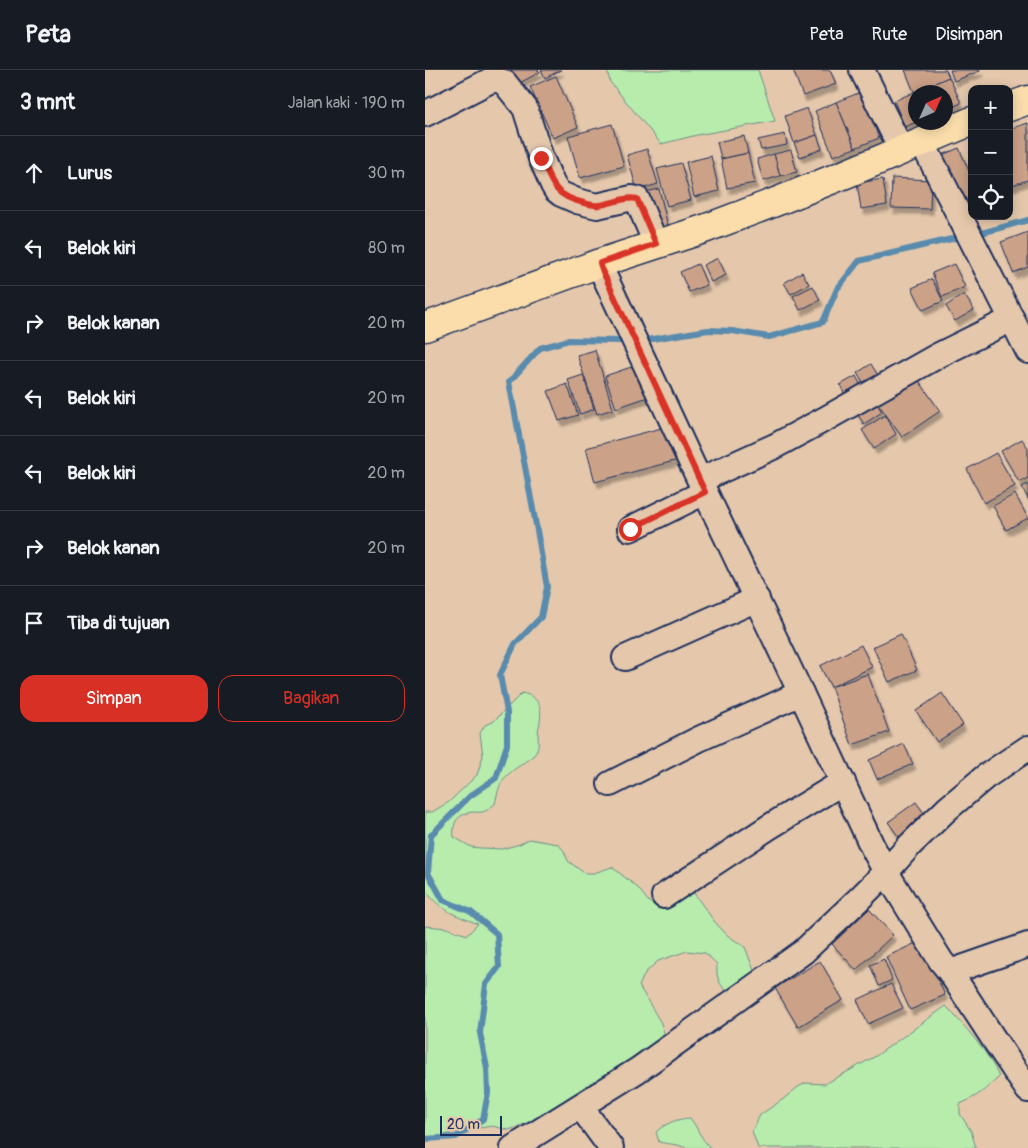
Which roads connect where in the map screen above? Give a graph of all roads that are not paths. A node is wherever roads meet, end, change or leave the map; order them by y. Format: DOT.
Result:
graph roads {
  1 [pos="862,70"];
  2 [pos="1028,100"];
  3 [pos="1013,106"];
  4 [pos="425,114"];
  5 [pos="968,124"];
  6 [pos="912,147"];
  7 [pos="656,244"];
  8 [pos="600,263"];
  9 [pos="1011,319"];
  10 [pos="425,327"];
  11 [pos="1028,350"];
  12 [pos="702,486"];
  13 [pos="630,529"];
  14 [pos="757,600"];
  15 [pos="625,658"];
  16 [pos="801,693"];
  17 [pos="1028,748"];
  18 [pos="843,782"];
  19 [pos="610,784"];
  20 [pos="886,872"];
  21 [pos="664,896"];
  22 [pos="1028,945"];
  23 [pos="950,972"];
  24 [pos="1028,1090"];
  25 [pos="581,1107"];
  26 [pos="513,1148"];
  27 [pos="611,1148"];
  1 -- 6 [label="street"];
  2 -- 3 [label="main road"];
  4 -- 7 [label="street"];
  5 -- 6 [label="main road"];
  6 -- 7 [label="main road"];
  6 -- 9 [label="street"];
  7 -- 8 [label="main road"];
  8 -- 10 [label="main road"];
  8 -- 12 [label="street"];
  9 -- 11 [label="street"];
  9 -- 12 [label="street"];
  12 -- 13 [label="street"];
  12 -- 14 [label="street"];
  14 -- 15 [label="street"];
  14 -- 16 [label="street"];
  16 -- 18 [label="street"];
  16 -- 19 [label="street"];
  17 -- 20 [label="street"];
  18 -- 20 [label="street"];
  18 -- 21 [label="street"];
  20 -- 23 [label="street"];
  20 -- 25 [label="street"];
  22 -- 23 [label="street"];
  23 -- 24 [label="street"];
  25 -- 26 [label="street"];
  25 -- 27 [label="street"];
}
